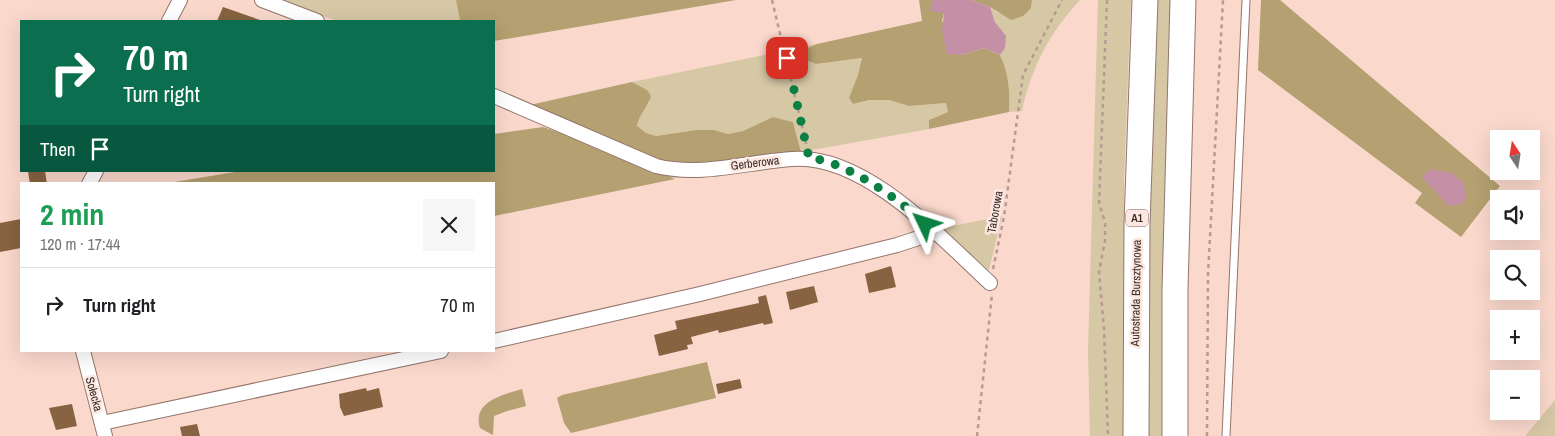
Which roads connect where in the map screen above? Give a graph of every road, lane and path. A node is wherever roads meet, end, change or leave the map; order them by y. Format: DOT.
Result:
graph roads {
  1 [pos="180,0"];
  2 [pos="262,0"];
  3 [pos="772,0"];
  4 [pos="1062,0"];
  5 [pos="1107,0"];
  6 [pos="1145,0"];
  7 [pos="1183,0"];
  8 [pos="1223,0"];
  9 [pos="1246,0"];
  10 [pos="170,20"];
  11 [pos="314,20"];
  12 [pos="495,96"];
  13 [pos="809,158"];
  14 [pos="934,233"];
  15 [pos="990,283"];
  16 [pos="495,341"];
  17 [pos="83,352"];
  18 [pos="437,352"];
  19 [pos="103,429"];
  20 [pos="978,436"];
  21 [pos="1108,436"];
  22 [pos="1136,436"];
  23 [pos="1175,436"];
  24 [pos="1207,436"];
  25 [pos="1226,436"];
  1 -- 10 [label="street"];
  2 -- 11 [label="street"];
  3 -- 13 [label="path"];
  4 -- 15 [label="path, Taborowa"];
  5 -- 21 [label="path"];
  6 -- 22 [label="highway, Autostrada Bursztynowa / A1"];
  7 -- 23 [label="highway"];
  8 -- 24 [label="path"];
  9 -- 25 [label="lane"];
  12 -- 13 [label="street, Gerberowa"];
  13 -- 14 [label="street, Gerberowa"];
  14 -- 15 [label="street, Gerberowa"];
  14 -- 16 [label="street"];
  15 -- 20 [label="path, Taborowa"];
  17 -- 19 [label="street, Sołecka"];
  18 -- 19 [label="street"];
}
